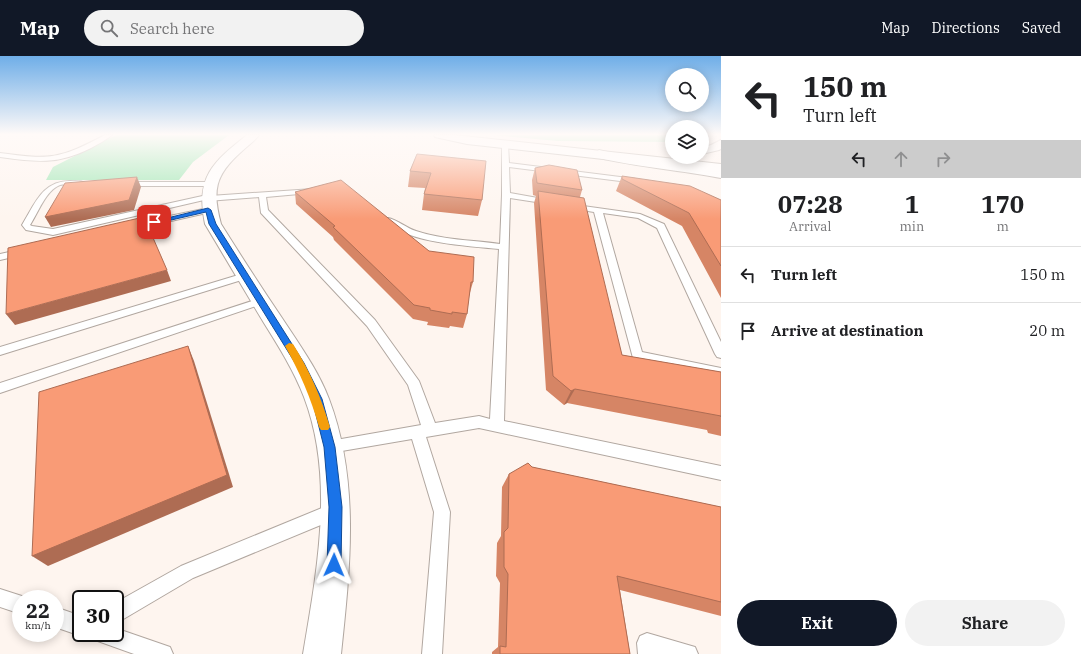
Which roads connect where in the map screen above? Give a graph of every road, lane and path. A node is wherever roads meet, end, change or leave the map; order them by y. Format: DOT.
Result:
graph roads {
  1 [pos="222,163"];
  2 [pos="641,163"];
  3 [pos="677,163"];
  4 [pos="506,165"];
  5 [pos="721,168"];
  6 [pos="721,174"];
  7 [pos="647,183"];
  8 [pos="91,184"];
  9 [pos="115,184"];
  10 [pos="316,190"];
  11 [pos="262,194"];
  12 [pos="506,195"];
  13 [pos="208,197"];
  14 [pos="598,210"];
  15 [pos="381,214"];
  16 [pos="123,229"];
  17 [pos="504,247"];
  18 [pos="31,250"];
  19 [pos="0,257"];
  20 [pos="245,276"];
  21 [pos="261,301"];
  22 [pos="0,351"];
  23 [pos="721,354"];
  24 [pos="721,373"];
  25 [pos="0,388"];
  26 [pos="496,426"];
  27 [pos="423,431"];
  28 [pos="330,447"];
  29 [pos="721,473"];
  30 [pos="335,511"];
  31 [pos="0,598"];
  32 [pos="12,602"];
  33 [pos="124,609"];
  34 [pos="124,640"];
  35 [pos="164,654"];
  36 [pos="322,654"];
  37 [pos="432,654"];
  38 [pos="648,654"];
  39 [pos="688,654"];
  1 -- 13 [label="main road"];
  2 -- 6 [label="main road"];
  3 -- 5 [label="main road"];
  4 -- 7 [label="lane"];
  4 -- 12 [label="lane"];
  8 -- 13 [label="lane"];
  9 -- 13 [label="lane"];
  10 -- 11 [label="lane"];
  11 -- 13 [label="lane"];
  11 -- 27 [label="lane"];
  12 -- 14 [label="lane"];
  12 -- 17 [label="lane"];
  13 -- 16 [label="lane"];
  13 -- 20 [label="main road"];
  14 -- 23 [label="lane"];
  14 -- 24 [label="lane"];
  15 -- 17 [label="lane"];
  17 -- 26 [label="lane"];
  18 -- 19 [label="lane"];
  20 -- 21 [label="main road"];
  20 -- 22 [label="lane"];
  21 -- 25 [label="lane"];
  21 -- 28 [label="main road"];
  26 -- 27 [label="lane"];
  26 -- 29 [label="lane"];
  27 -- 28 [label="lane"];
  27 -- 37 [label="lane"];
  28 -- 30 [label="main road"];
  30 -- 33 [label="lane"];
  30 -- 36 [label="main road"];
  31 -- 32 [label="lane"];
  34 -- 35 [label="lane"];
  38 -- 39 [label="lane"];
}
